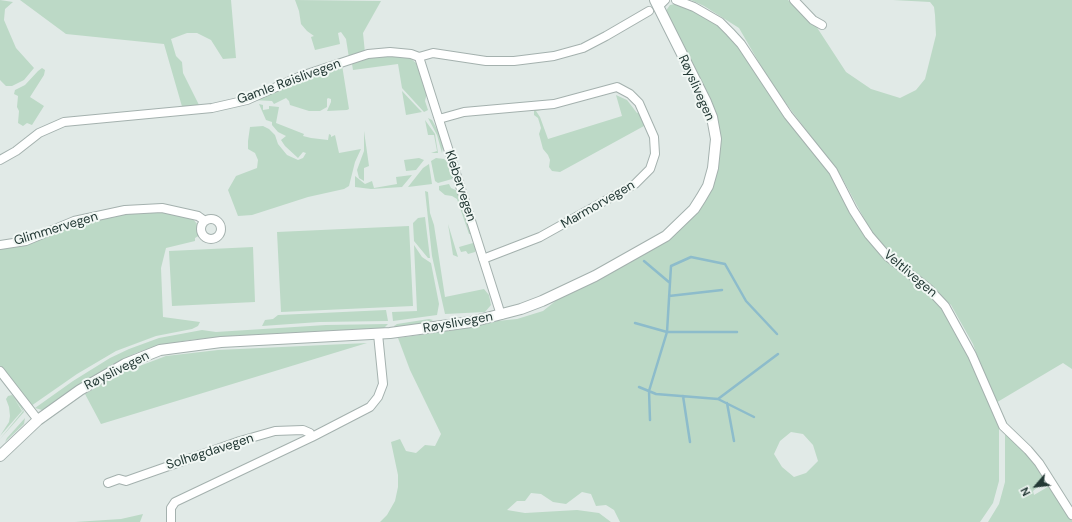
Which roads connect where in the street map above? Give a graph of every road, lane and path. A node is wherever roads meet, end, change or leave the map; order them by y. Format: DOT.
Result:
graph roads {
  1 [pos="676,0"];
  2 [pos="794,0"];
  3 [pos="657,4"];
  4 [pos="822,25"];
  5 [pos="419,57"];
  6 [pos="439,119"];
  7 [pos="0,160"];
  8 [pos="205,221"];
  9 [pos="0,244"];
  10 [pos="483,259"];
  11 [pos="501,315"];
  12 [pos="378,334"];
  13 [pos="0,372"];
  14 [pos="38,420"];
  15 [pos="312,437"];
  16 [pos="0,456"];
  17 [pos="108,483"];
  18 [pos="1072,515"];
  19 [pos="171,522"];
  1 -- 18 [label="street, Veltlivegen"];
  2 -- 4 [label="street"];
  3 -- 5 [label="street, Gamle Røislivegen"];
  3 -- 11 [label="street, Røyslivegen"];
  5 -- 6 [label="street, Klebervegen"];
  5 -- 7 [label="street, Gamle Røislivegen"];
  6 -- 10 [label="street, Klebervegen"];
  6 -- 10 [label="street, Marmorvegen"];
  8 -- 9 [label="street, Glimmervegen"];
  10 -- 11 [label="street, Klebervegen"];
  11 -- 12 [label="street, Røyslivegen"];
  12 -- 14 [label="street, Røyslivegen"];
  12 -- 15 [label="street, Solhøgdavegen"];
  13 -- 14 [label="street"];
  14 -- 16 [label="street, Røyslivegen"];
  15 -- 17 [label="street, Solhøgdavegen"];
  15 -- 19 [label="street, Solhøgdavegen"];
}
